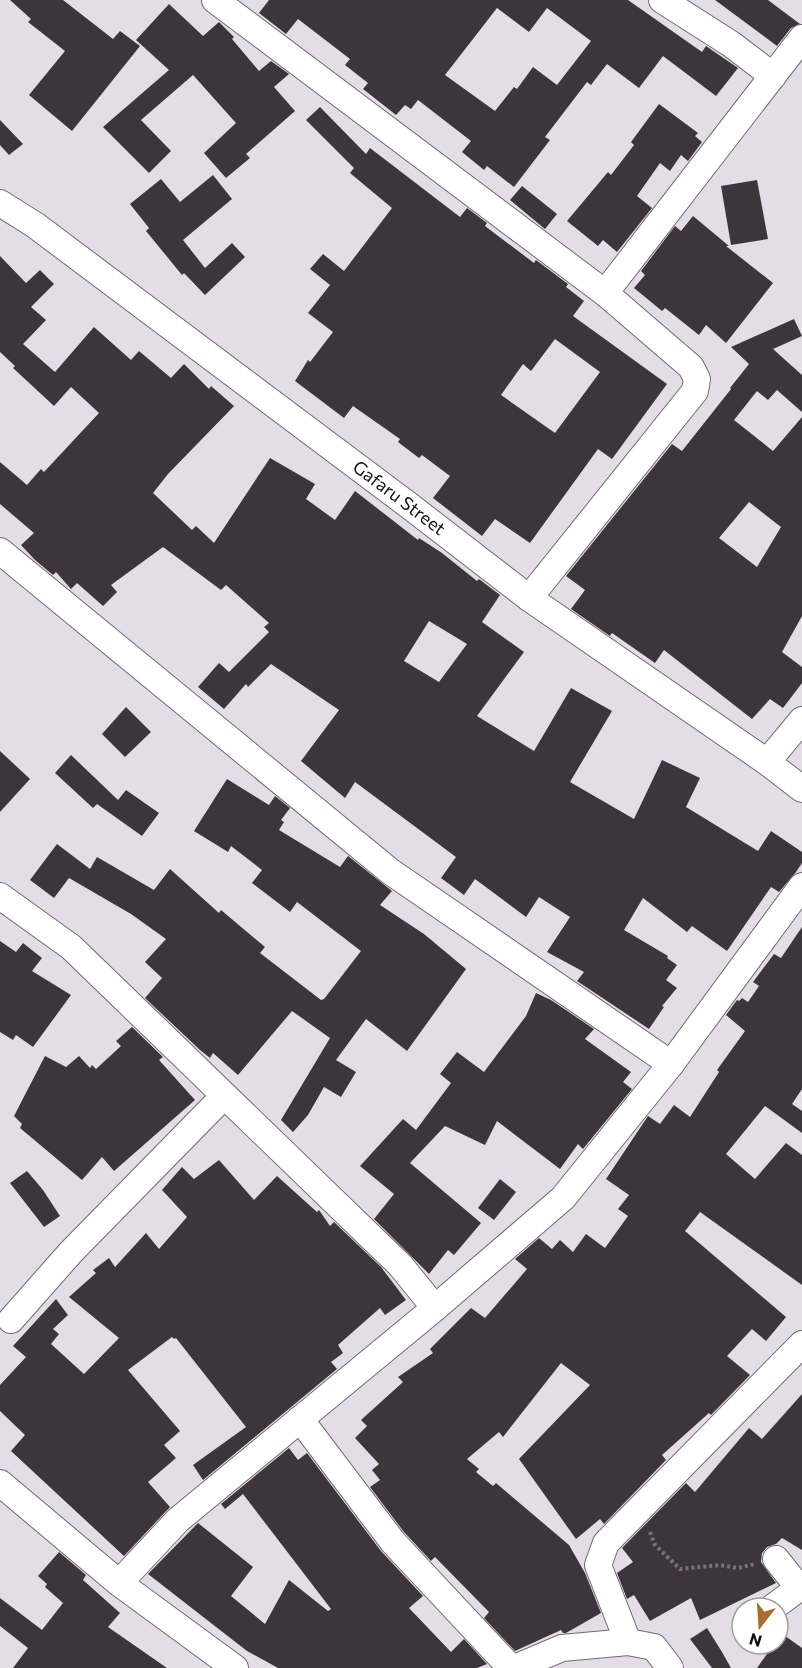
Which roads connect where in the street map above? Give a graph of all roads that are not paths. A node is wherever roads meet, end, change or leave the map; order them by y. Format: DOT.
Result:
graph roads {
  1 [pos="215,0"];
  2 [pos="662,0"];
  3 [pos="802,38"];
  4 [pos="773,76"];
  5 [pos="0,203"];
  6 [pos="605,293"];
  7 [pos="0,551"];
  8 [pos="529,598"];
  9 [pos="802,720"];
  10 [pos="767,762"];
  11 [pos="802,789"];
  12 [pos="802,886"];
  13 [pos="0,896"];
  14 [pos="671,1064"];
  15 [pos="224,1096"];
  16 [pos="435,1308"];
  17 [pos="11,1320"];
  18 [pos="802,1344"];
  19 [pos="300,1419"];
  20 [pos="0,1483"];
  21 [pos="776,1559"];
  22 [pos="119,1584"];
  23 [pos="801,1588"];
  24 [pos="628,1642"];
  25 [pos="236,1668"];
  26 [pos="513,1668"];
  27 [pos="670,1668"];
  1 -- 6 [label="street"];
  2 -- 4 [label="street"];
  3 -- 4 [label="street"];
  4 -- 6 [label="street"];
  5 -- 8 [label="street, Gafaru Street"];
  6 -- 8 [label="street"];
  7 -- 14 [label="street"];
  8 -- 10 [label="street, Gafaru Street"];
  9 -- 10 [label="street"];
  10 -- 11 [label="street, Gafaru Street"];
  12 -- 14 [label="street"];
  13 -- 15 [label="street"];
  14 -- 16 [label="street"];
  15 -- 16 [label="street"];
  15 -- 17 [label="street"];
  16 -- 19 [label="street"];
  18 -- 24 [label="street"];
  19 -- 22 [label="street"];
  19 -- 26 [label="street"];
  20 -- 22 [label="street"];
  21 -- 23 [label="street"];
  22 -- 25 [label="street"];
  24 -- 26 [label="street"];
  24 -- 27 [label="street"];
}
